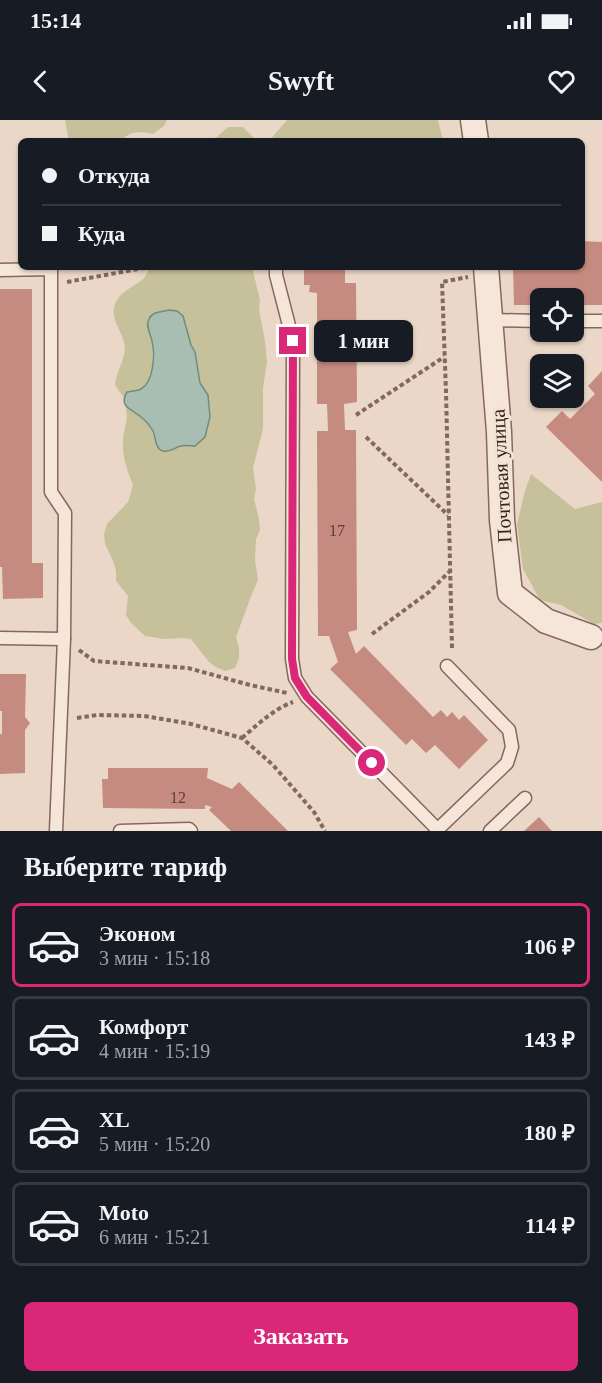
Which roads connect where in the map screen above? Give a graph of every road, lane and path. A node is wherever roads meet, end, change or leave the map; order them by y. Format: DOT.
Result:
graph roads {
  1 [pos="473,120"];
  2 [pos="476,138"];
  3 [pos="0,270"];
  4 [pos="18,270"];
  5 [pos="51,270"];
  6 [pos="132,270"];
  7 [pos="276,270"];
  8 [pos="486,270"];
  9 [pos="442,282"];
  10 [pos="51,284"];
  11 [pos="490,320"];
  12 [pos="530,321"];
  13 [pos="584,321"];
  14 [pos="602,321"];
  15 [pos="445,356"];
  16 [pos="356,415"];
  17 [pos="366,437"];
  18 [pos="448,515"];
  19 [pos="449,572"];
  20 [pos="372,634"];
  21 [pos="591,637"];
  22 [pos="0,638"];
  23 [pos="64,639"];
  24 [pos="452,648"];
  25 [pos="447,666"];
  26 [pos="307,697"];
  27 [pos="61,720"];
  28 [pos="242,738"];
  29 [pos="525,798"];
  30 [pos="437,830"];
  31 [pos="56,831"];
  32 [pos="120,831"];
  33 [pos="191,831"];
  34 [pos="325,831"];
  35 [pos="490,831"];
  1 -- 2 [label="street"];
  3 -- 4 [label="lane"];
  5 -- 10 [label="lane"];
  6 -- 10 [label="path"];
  7 -- 26 [label="lane"];
  8 -- 11 [label="street, Почтовая улица"];
  9 -- 15 [label="path"];
  10 -- 23 [label="lane"];
  11 -- 12 [label="lane"];
  11 -- 21 [label="street, Почтовая улица"];
  13 -- 14 [label="lane"];
  15 -- 16 [label="path"];
  15 -- 18 [label="path"];
  17 -- 18 [label="path"];
  18 -- 19 [label="path"];
  19 -- 20 [label="path"];
  19 -- 24 [label="path"];
  22 -- 23 [label="lane"];
  23 -- 26 [label="path"];
  23 -- 27 [label="lane"];
  25 -- 30 [label="lane"];
  26 -- 28 [label="path"];
  26 -- 30 [label="lane"];
  27 -- 28 [label="path"];
  27 -- 31 [label="lane"];
  28 -- 34 [label="path"];
  29 -- 35 [label="lane"];
  32 -- 33 [label="lane"];
}
